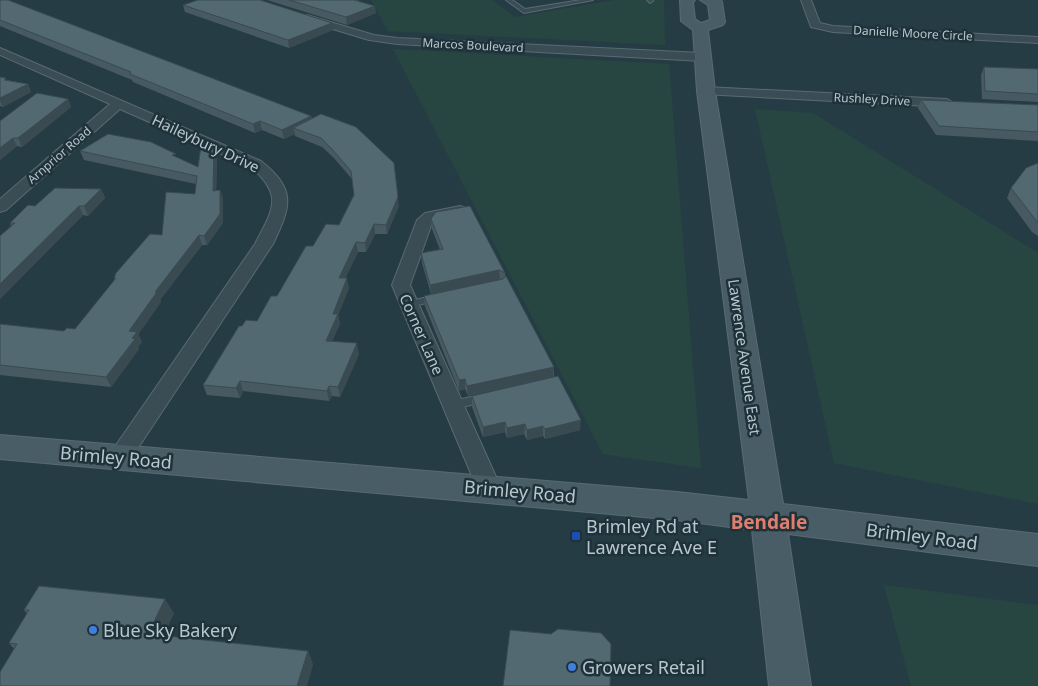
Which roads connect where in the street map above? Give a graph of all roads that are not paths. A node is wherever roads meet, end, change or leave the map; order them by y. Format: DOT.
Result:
graph roads {
  1 [pos="509,0"];
  2 [pos="590,0"];
  3 [pos="688,0"];
  4 [pos="707,0"];
  5 [pos="806,0"];
  6 [pos="298,14"];
  7 [pos="700,28"];
  8 [pos="1038,40"];
  9 [pos="0,51"];
  10 [pos="702,57"];
  11 [pos="706,91"];
  12 [pos="119,103"];
  13 [pos="959,104"];
  14 [pos="0,207"];
  15 [pos="469,210"];
  16 [pos="445,297"];
  17 [pos="409,304"];
  18 [pos="498,395"];
  19 [pos="453,405"];
  20 [pos="0,447"];
  21 [pos="120,457"];
  22 [pos="489,488"];
  23 [pos="768,516"];
  24 [pos="1038,550"];
  25 [pos="790,686"];
  1 -- 2 [label="lane"];
  3 -- 7 [label="main road"];
  4 -- 7 [label="main road"];
  5 -- 8 [label="street, Danielle Moore Circle"];
  6 -- 10 [label="street, Marcos Boulevard"];
  7 -- 10 [label="main road, Lawrence Avenue East"];
  9 -- 12 [label="street, Haileybury Drive"];
  10 -- 11 [label="main road, Lawrence Avenue East"];
  11 -- 13 [label="street, Rushley Drive"];
  11 -- 23 [label="main road, Lawrence Avenue East"];
  12 -- 14 [label="street, Arnprior Road"];
  12 -- 21 [label="street, Haileybury Drive"];
  15 -- 17 [label="street, Corner Lane"];
  16 -- 17 [label="lane"];
  17 -- 19 [label="street, Corner Lane"];
  18 -- 19 [label="lane"];
  19 -- 22 [label="street, Corner Lane"];
  20 -- 21 [label="main road, Brimley Road"];
  21 -- 22 [label="main road, Brimley Road"];
  22 -- 23 [label="main road, Brimley Road"];
  23 -- 24 [label="main road, Brimley Road"];
  23 -- 25 [label="main road, Lawrence Avenue East"];
}
